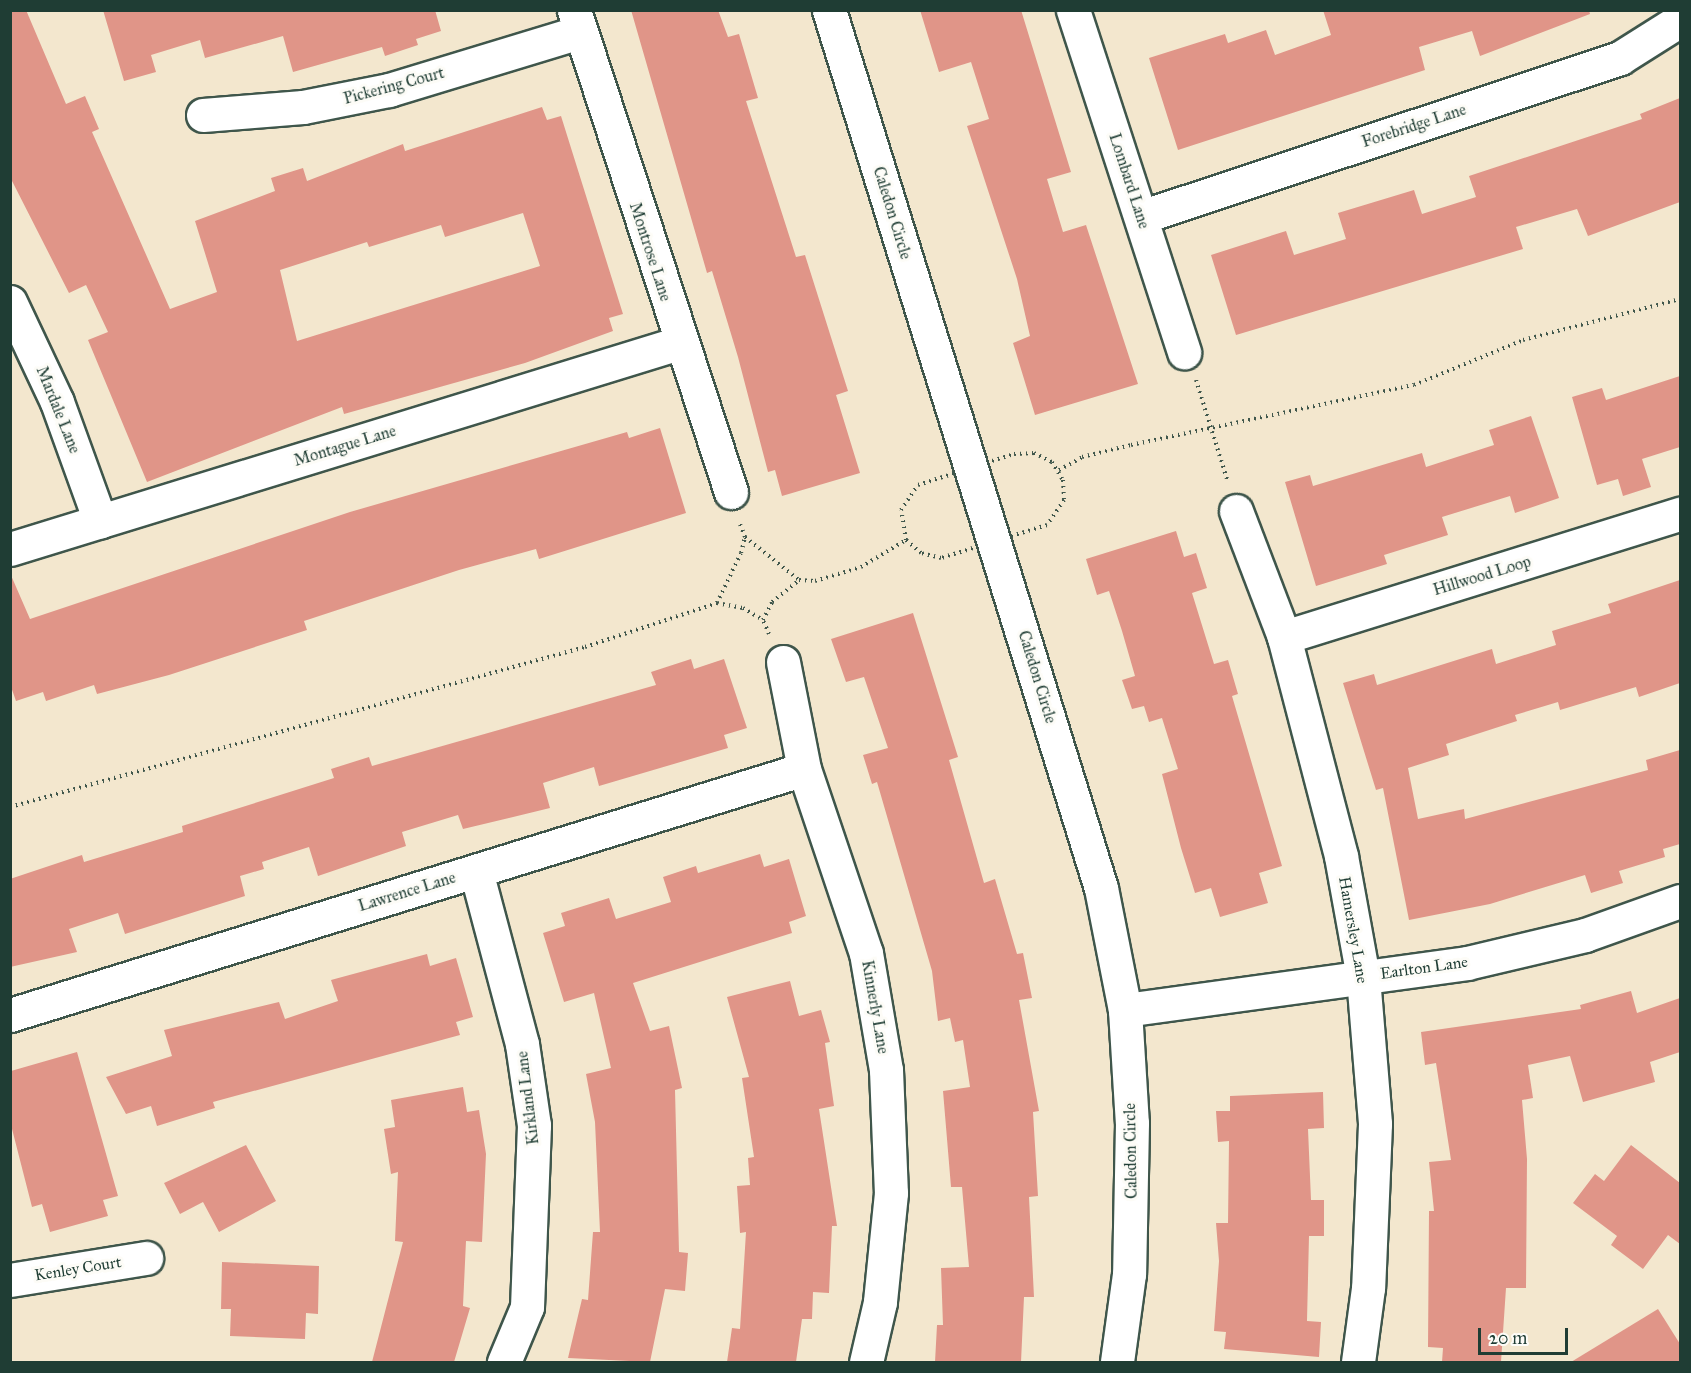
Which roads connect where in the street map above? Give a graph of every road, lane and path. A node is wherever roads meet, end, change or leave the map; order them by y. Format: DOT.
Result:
graph roads {
  1 [pos="829,10"];
  2 [pos="1073,10"];
  3 [pos="1680,20"];
  4 [pos="577,21"];
  5 [pos="203,115"];
  6 [pos="1140,217"];
  7 [pos="1680,299"];
  8 [pos="10,302"];
  9 [pos="679,343"];
  10 [pos="1184,352"];
  11 [pos="1213,428"];
  12 [pos="972,467"];
  13 [pos="1059,470"];
  14 [pos="731,492"];
  15 [pos="1236,512"];
  16 [pos="1680,514"];
  17 [pos="100,521"];
  18 [pos="745,537"];
  19 [pos="906,540"];
  20 [pos="995,543"];
  21 [pos="10,549"];
  22 [pos="799,580"];
  23 [pos="717,603"];
  24 [pos="763,620"];
  25 [pos="1284,637"];
  26 [pos="783,662"];
  27 [pos="804,769"];
  28 [pos="10,807"];
  29 [pos="476,871"];
  30 [pos="1680,901"];
  31 [pos="1363,977"];
  32 [pos="1125,1010"];
  33 [pos="10,1015"];
  34 [pos="146,1258"];
  35 [pos="10,1280"];
  36 [pos="504,1362"];
  37 [pos="866,1362"];
  38 [pos="1117,1362"];
  39 [pos="1358,1362"];
  1 -- 12 [label="street, Caledon Circle"];
  2 -- 6 [label="street, Lombard Lane"];
  3 -- 6 [label="street, Forebridge Lane"];
  4 -- 5 [label="street, Pickering Court"];
  4 -- 9 [label="street, Montrose Lane"];
  6 -- 10 [label="street, Lombard Lane"];
  7 -- 11 [label="path"];
  8 -- 17 [label="street, Mardale Lane"];
  9 -- 14 [label="street, Montrose Lane"];
  9 -- 17 [label="street, Montague Lane"];
  10 -- 11 [label="path"];
  11 -- 13 [label="path"];
  11 -- 15 [label="path"];
  12 -- 13 [label="path"];
  12 -- 19 [label="path"];
  12 -- 20 [label="street, Caledon Circle"];
  13 -- 20 [label="path"];
  14 -- 18 [label="path"];
  15 -- 25 [label="street, Hamersley Lane"];
  16 -- 25 [label="street, Hillwood Loop"];
  17 -- 21 [label="street, Montague Lane"];
  18 -- 22 [label="path"];
  18 -- 23 [label="path"];
  19 -- 20 [label="path"];
  19 -- 22 [label="path"];
  20 -- 32 [label="street, Caledon Circle"];
  22 -- 24 [label="path"];
  23 -- 24 [label="path"];
  23 -- 28 [label="path"];
  24 -- 26 [label="path"];
  25 -- 31 [label="street, Hamersley Lane"];
  26 -- 27 [label="street, Kinnerly Lane"];
  27 -- 29 [label="street, Lawrence Lane"];
  27 -- 37 [label="street, Kinnerly Lane"];
  29 -- 33 [label="street, Lawrence Lane"];
  29 -- 36 [label="street, Kirkland Lane"];
  30 -- 31 [label="street, Earlton Lane"];
  31 -- 32 [label="street, Earlton Lane"];
  31 -- 39 [label="street, Hamersley Lane"];
  32 -- 38 [label="street, Caledon Circle"];
  34 -- 35 [label="street, Kenley Court"];
}
